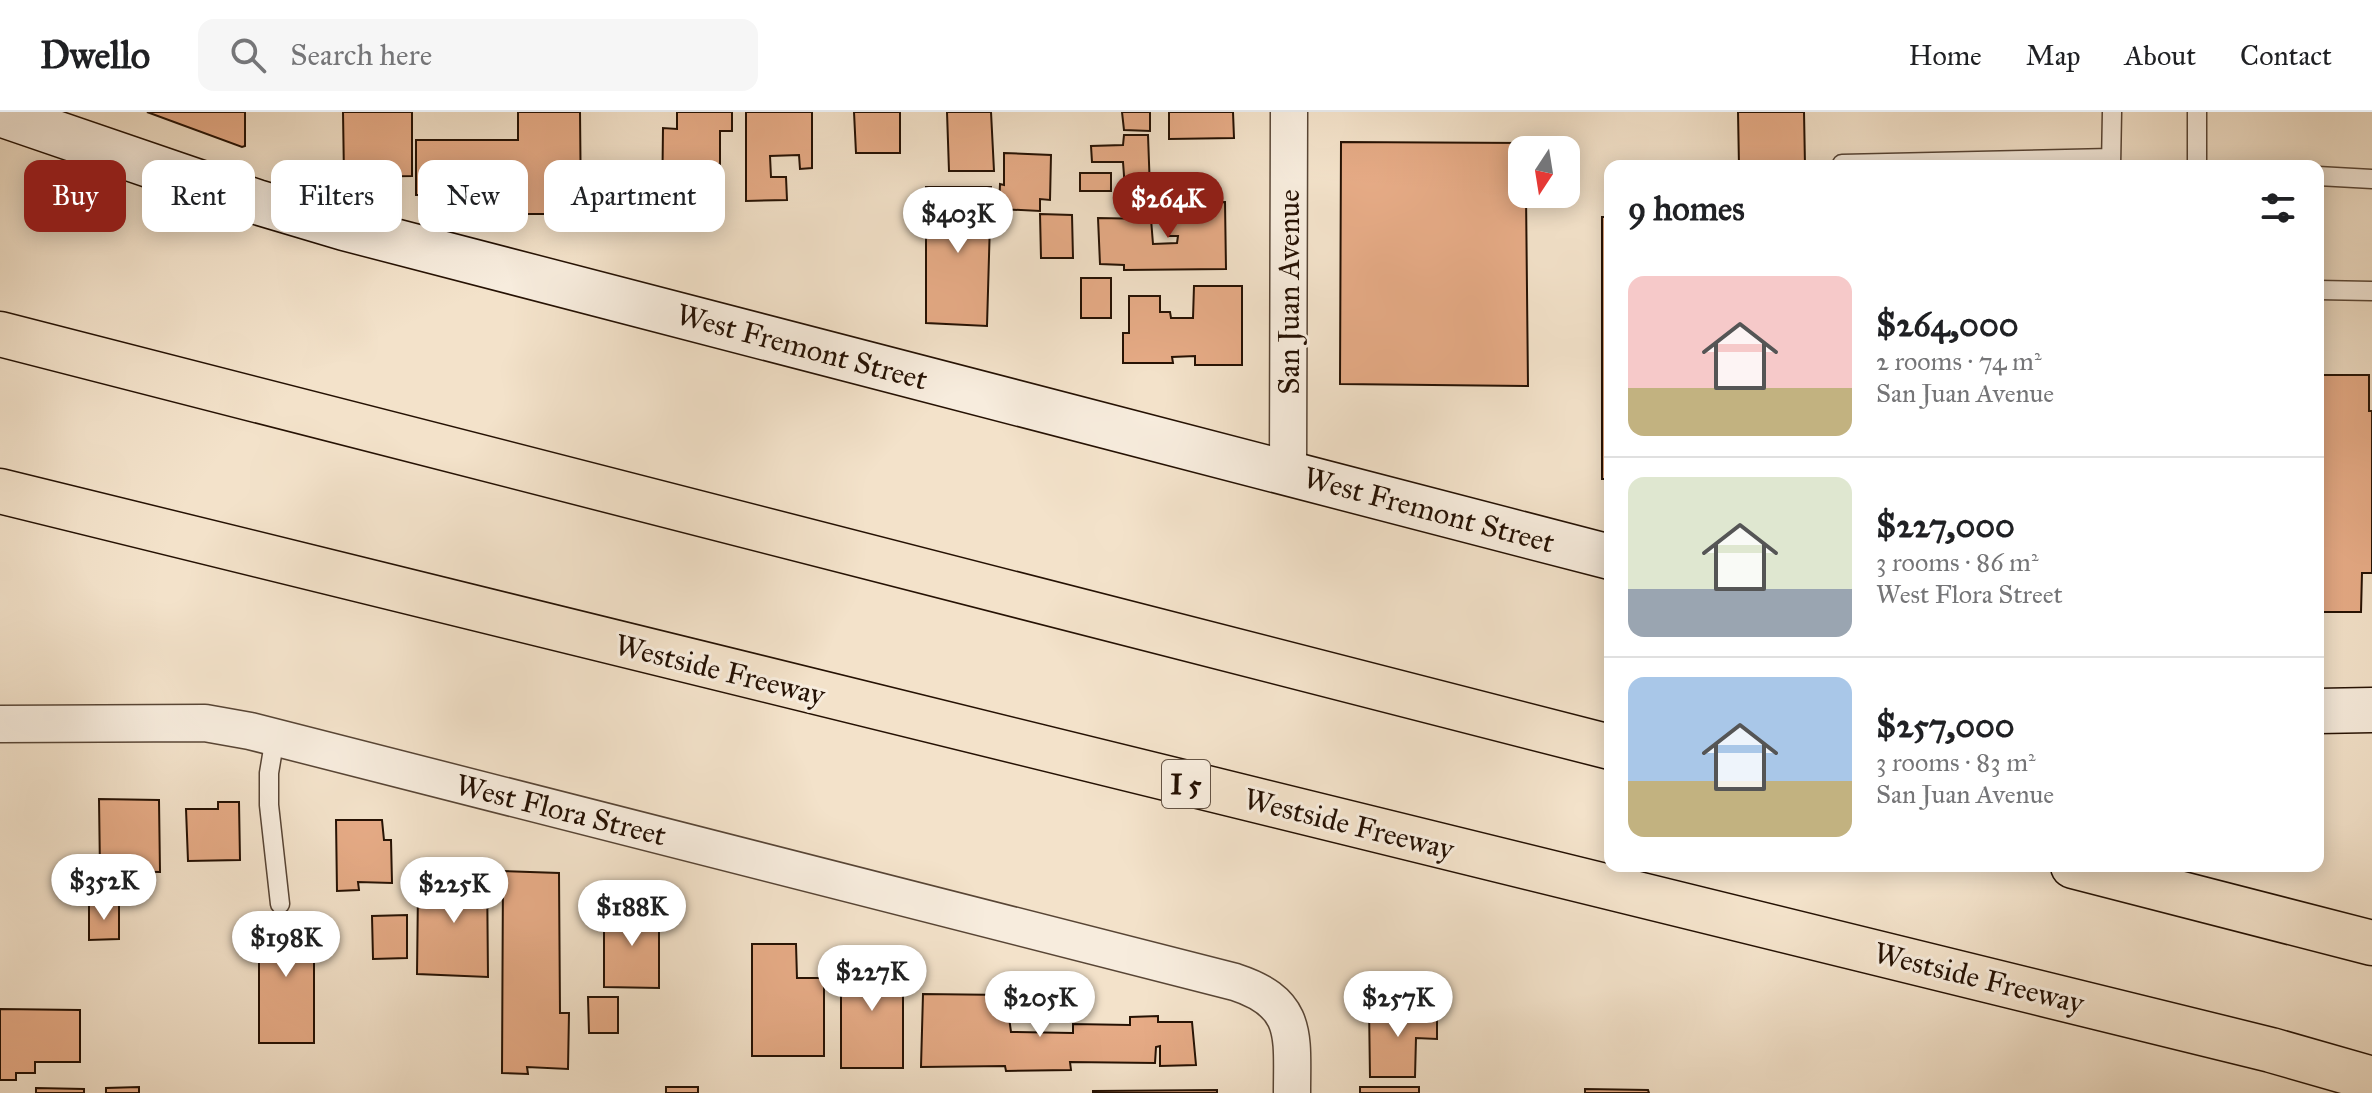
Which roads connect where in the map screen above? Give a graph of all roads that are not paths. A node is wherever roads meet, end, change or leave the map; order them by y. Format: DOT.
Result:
graph roads {
  1 [pos="1289,112"];
  2 [pos="2112,112"];
  3 [pos="2197,112"];
  4 [pos="0,114"];
  5 [pos="2111,160"];
  6 [pos="2197,160"];
  7 [pos="2324,176"];
  8 [pos="2372,179"];
  9 [pos="2324,290"];
  10 [pos="2372,291"];
  11 [pos="0,334"];
  12 [pos="1288,473"];
  13 [pos="0,491"];
  14 [pos="1604,555"];
  15 [pos="2372,710"];
  16 [pos="2324,711"];
  17 [pos="0,724"];
  18 [pos="275,737"];
  19 [pos="1604,745"];
  20 [pos="2096,872"];
  21 [pos="280,904"];
  22 [pos="2372,943"];
  23 [pos="2271,1050"];
  24 [pos="2372,1079"];
  25 [pos="1292,1093"];
  26 [pos="2323,1093"];
  1 -- 12 [label="street, San Juan Avenue"];
  2 -- 5 [label="lane"];
  3 -- 6 [label="lane"];
  4 -- 12 [label="street, West Fremont Street"];
  7 -- 8 [label="lane"];
  9 -- 10 [label="lane"];
  11 -- 19 [label="highway"];
  12 -- 14 [label="street, West Fremont Street"];
  13 -- 23 [label="highway, Westside Freeway / I 5"];
  15 -- 16 [label="street"];
  17 -- 18 [label="street, West Flora Street"];
  18 -- 21 [label="lane"];
  18 -- 25 [label="street, West Flora Street"];
  20 -- 22 [label="highway"];
  23 -- 24 [label="highway, Westside Freeway / I 5"];
  23 -- 26 [label="highway"];
}
